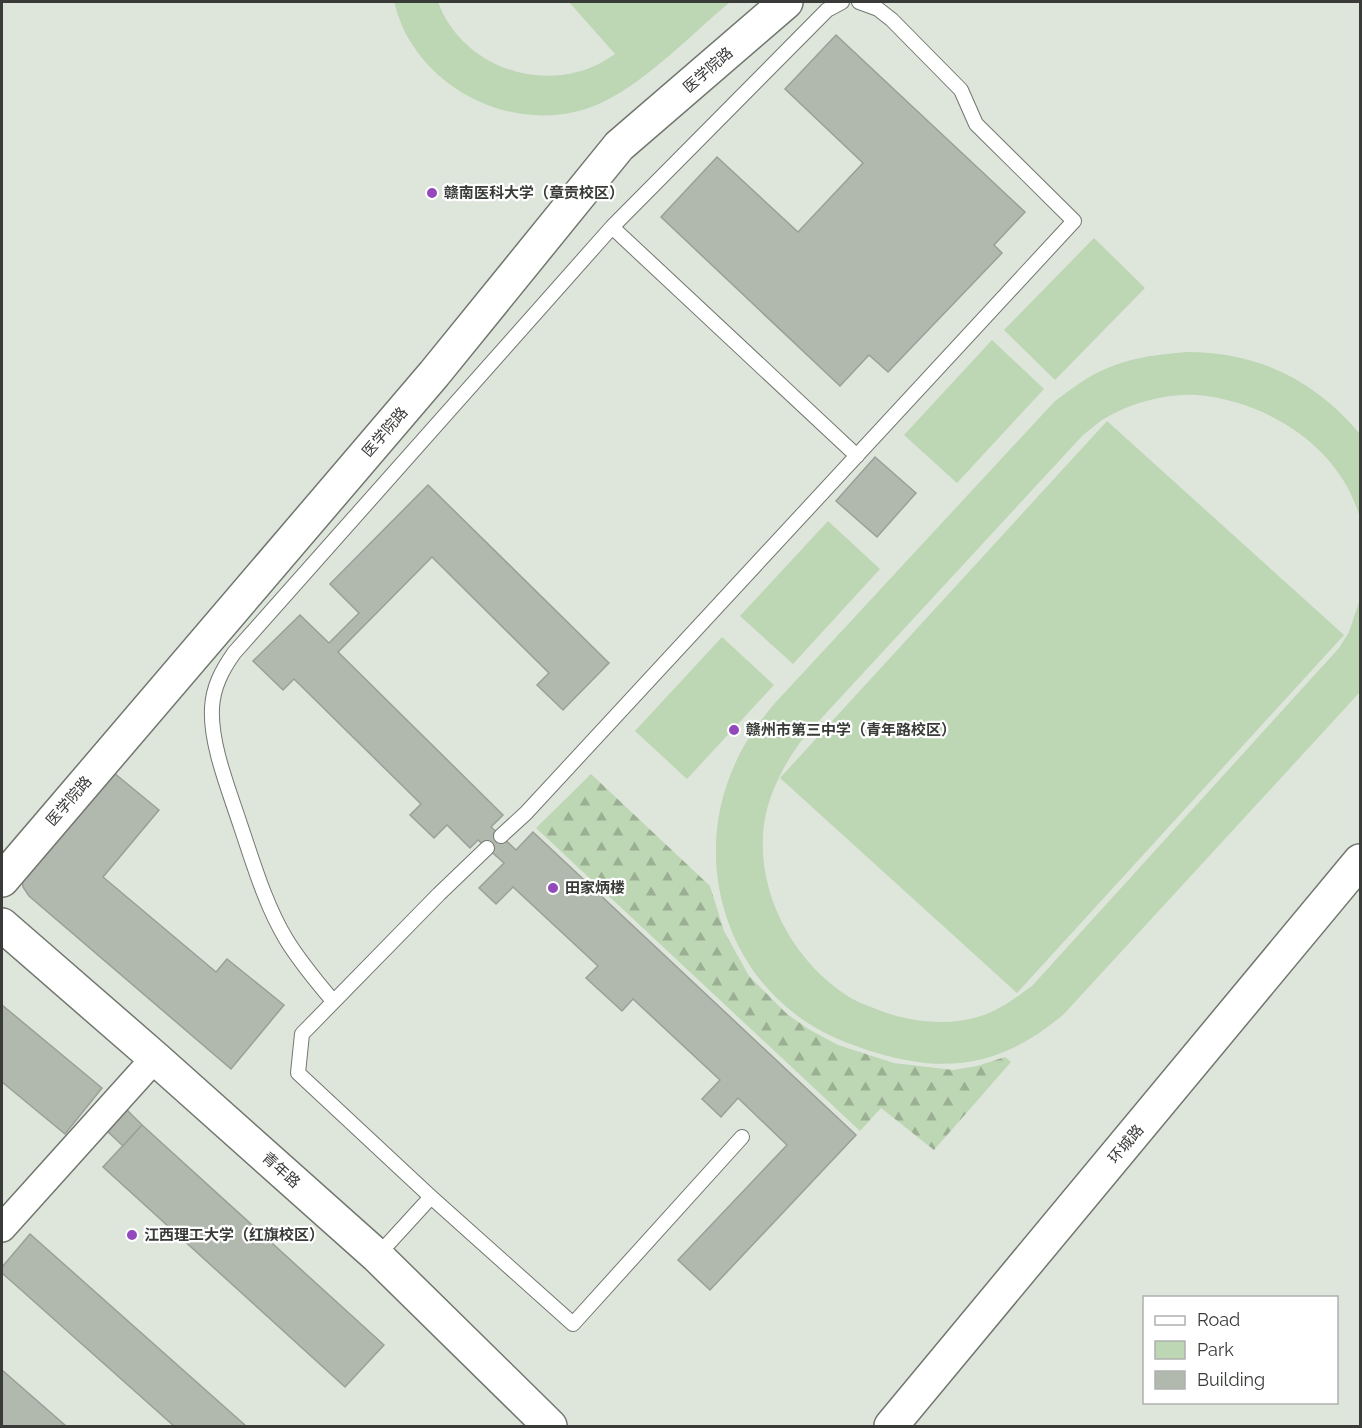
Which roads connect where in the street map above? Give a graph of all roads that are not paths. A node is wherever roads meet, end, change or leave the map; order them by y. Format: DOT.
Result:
graph roads {
  1 [pos="786,2"];
  2 [pos="842,2"];
  3 [pos="859,2"];
  4 [pos="612,227"];
  5 [pos="857,456"];
  6 [pos="501,836"];
  7 [pos="487,848"];
  8 [pos="1360,861"];
  9 [pos="2,880"];
  10 [pos="2,925"];
  11 [pos="333,1001"];
  12 [pos="155,1058"];
  13 [pos="742,1137"];
  14 [pos="431,1197"];
  15 [pos="2,1228"];
  16 [pos="377,1256"];
  17 [pos="550,1426"];
  18 [pos="891,1426"];
  1 -- 9 [label="street, 医学院路"];
  2 -- 4 [label="lane"];
  3 -- 5 [label="lane"];
  4 -- 5 [label="lane"];
  4 -- 11 [label="lane"];
  5 -- 6 [label="lane"];
  7 -- 11 [label="lane"];
  8 -- 18 [label="street, 环城路"];
  10 -- 12 [label="street, 青年路"];
  11 -- 14 [label="lane"];
  12 -- 15 [label="street"];
  12 -- 16 [label="street, 青年路"];
  13 -- 14 [label="lane"];
  14 -- 16 [label="lane"];
  16 -- 17 [label="street, 青年路"];
}
